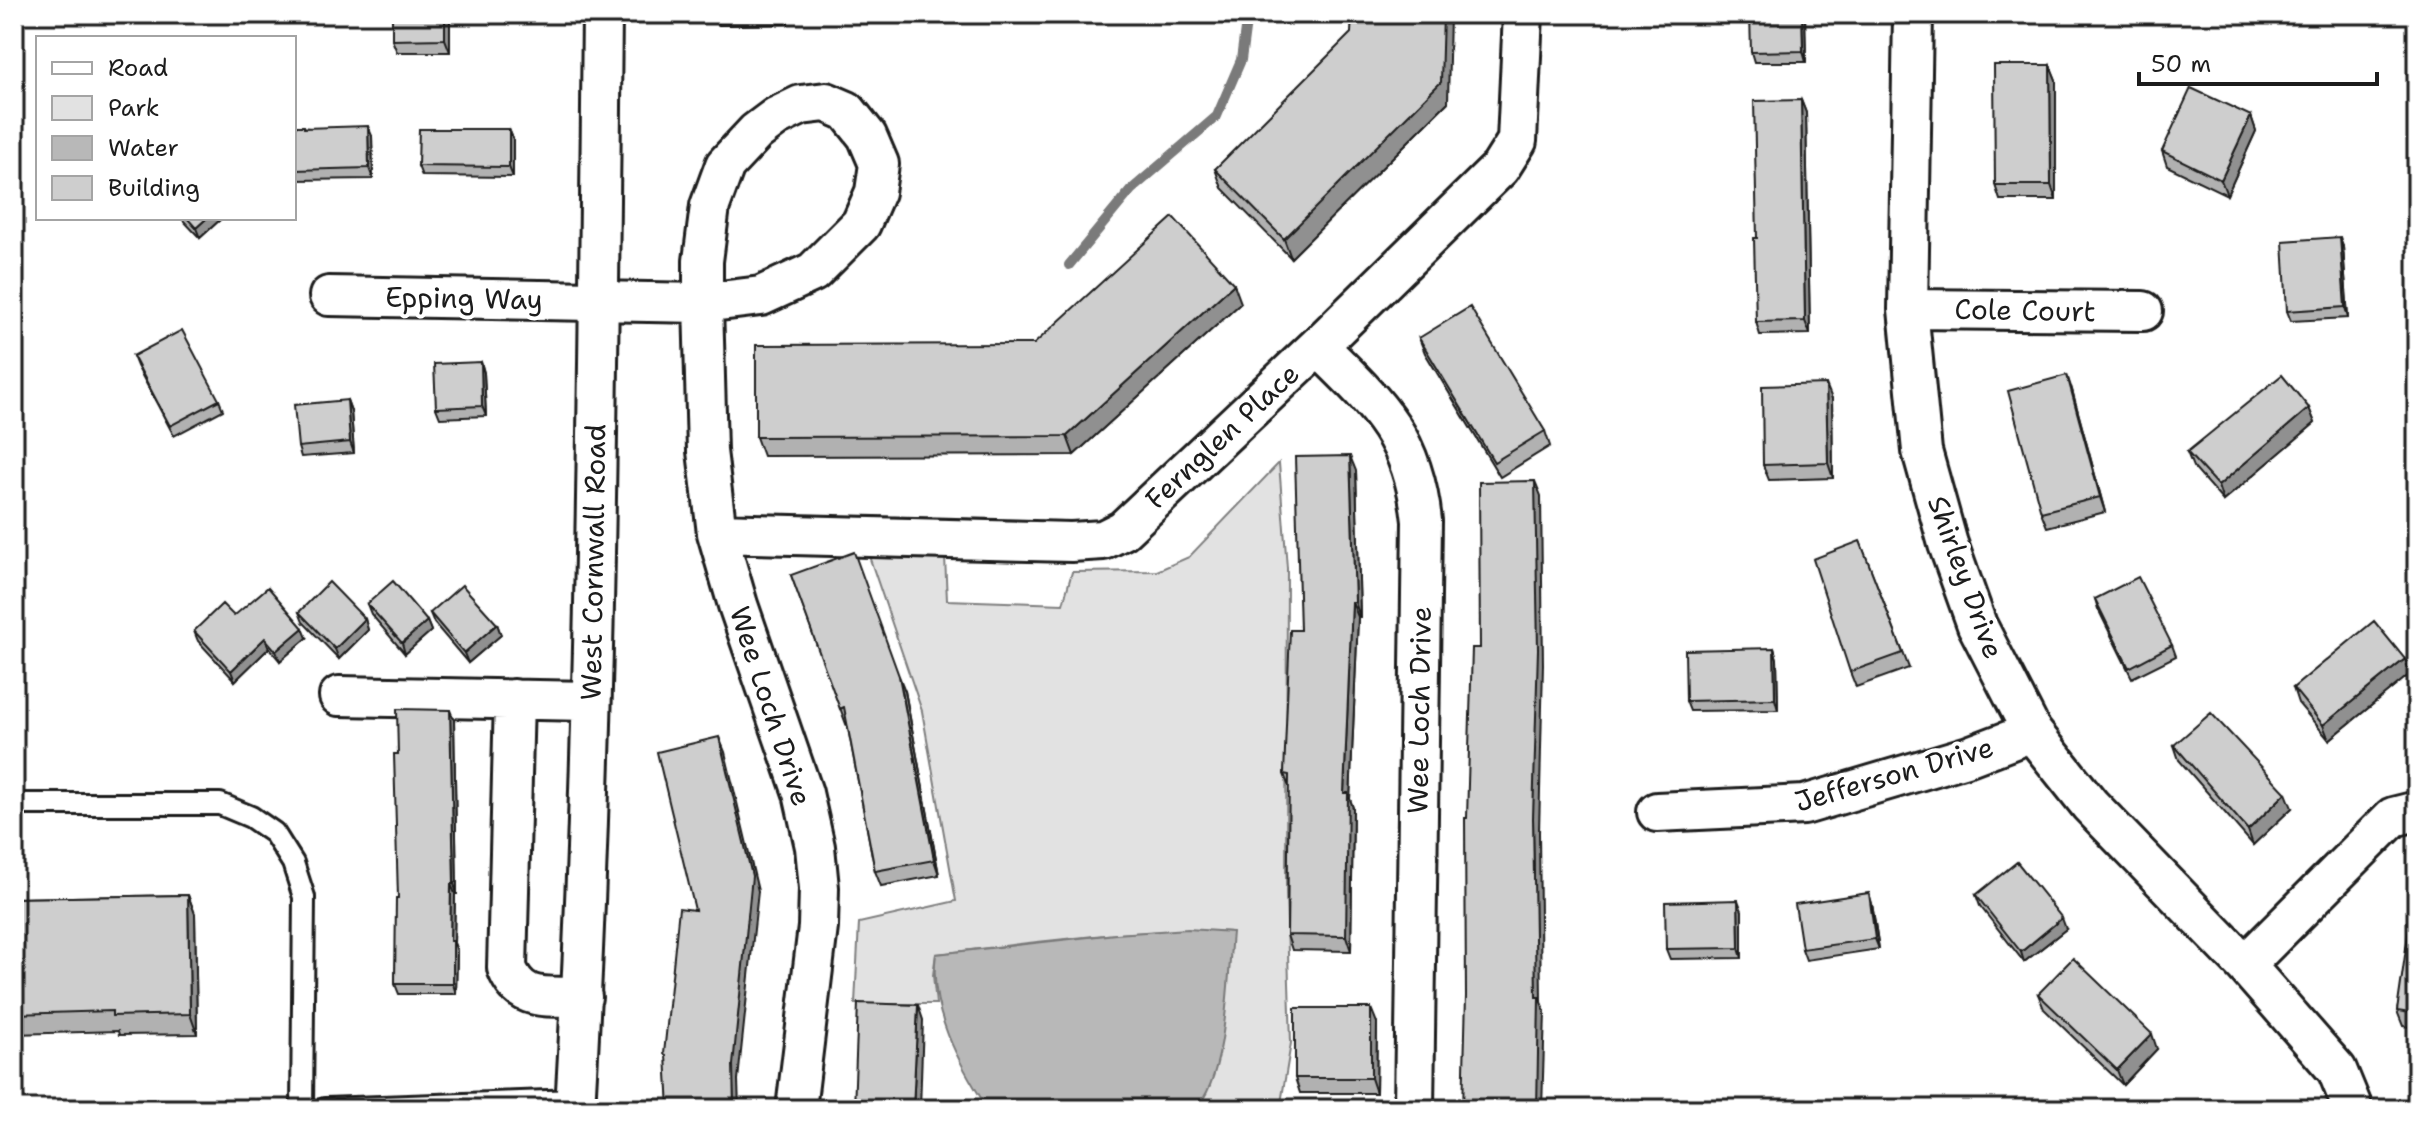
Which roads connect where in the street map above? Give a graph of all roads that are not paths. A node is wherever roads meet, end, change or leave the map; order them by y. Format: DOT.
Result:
graph roads {
  1 [pos="602,14"];
  2 [pos="1523,14"];
  3 [pos="1913,14"];
  4 [pos="329,296"];
  5 [pos="599,299"];
  6 [pos="703,303"];
  7 [pos="1908,309"];
  8 [pos="2143,311"];
  9 [pos="1318,346"];
  10 [pos="717,533"];
  11 [pos="339,696"];
  12 [pos="514,699"];
  13 [pos="590,701"];
  14 [pos="2032,732"];
  15 [pos="14,804"];
  16 [pos="2417,811"];
  17 [pos="1657,812"];
  18 [pos="2245,965"];
  19 [pos="582,997"];
  20 [pos="576,1104"];
  21 [pos="302,1109"];
  22 [pos="325,1109"];
  23 [pos="796,1109"];
  24 [pos="1414,1109"];
  25 [pos="2353,1109"];
  1 -- 5 [label="street, West Cornwall Road"];
  2 -- 9 [label="street, Fernglen Place"];
  3 -- 7 [label="street, Shirley Drive"];
  4 -- 5 [label="street, Epping Way"];
  5 -- 6 [label="street, Epping Way"];
  5 -- 13 [label="street, West Cornwall Road"];
  6 -- 6 [label="street, Wee Loch Drive"];
  6 -- 10 [label="street, Wee Loch Drive"];
  7 -- 8 [label="street, Cole Court"];
  7 -- 14 [label="street, Shirley Drive"];
  9 -- 10 [label="street, Fernglen Place"];
  9 -- 24 [label="street, Wee Loch Drive"];
  10 -- 23 [label="street, Wee Loch Drive"];
  11 -- 12 [label="street"];
  12 -- 13 [label="street"];
  12 -- 19 [label="street"];
  13 -- 19 [label="street, West Cornwall Road"];
  14 -- 17 [label="street, Jefferson Drive"];
  14 -- 18 [label="street, Shirley Drive"];
  15 -- 21 [label="lane"];
  16 -- 18 [label="street"];
  18 -- 25 [label="street, Shirley Drive"];
  19 -- 20 [label="street, West Cornwall Road"];
  20 -- 22 [label="lane"];
}
